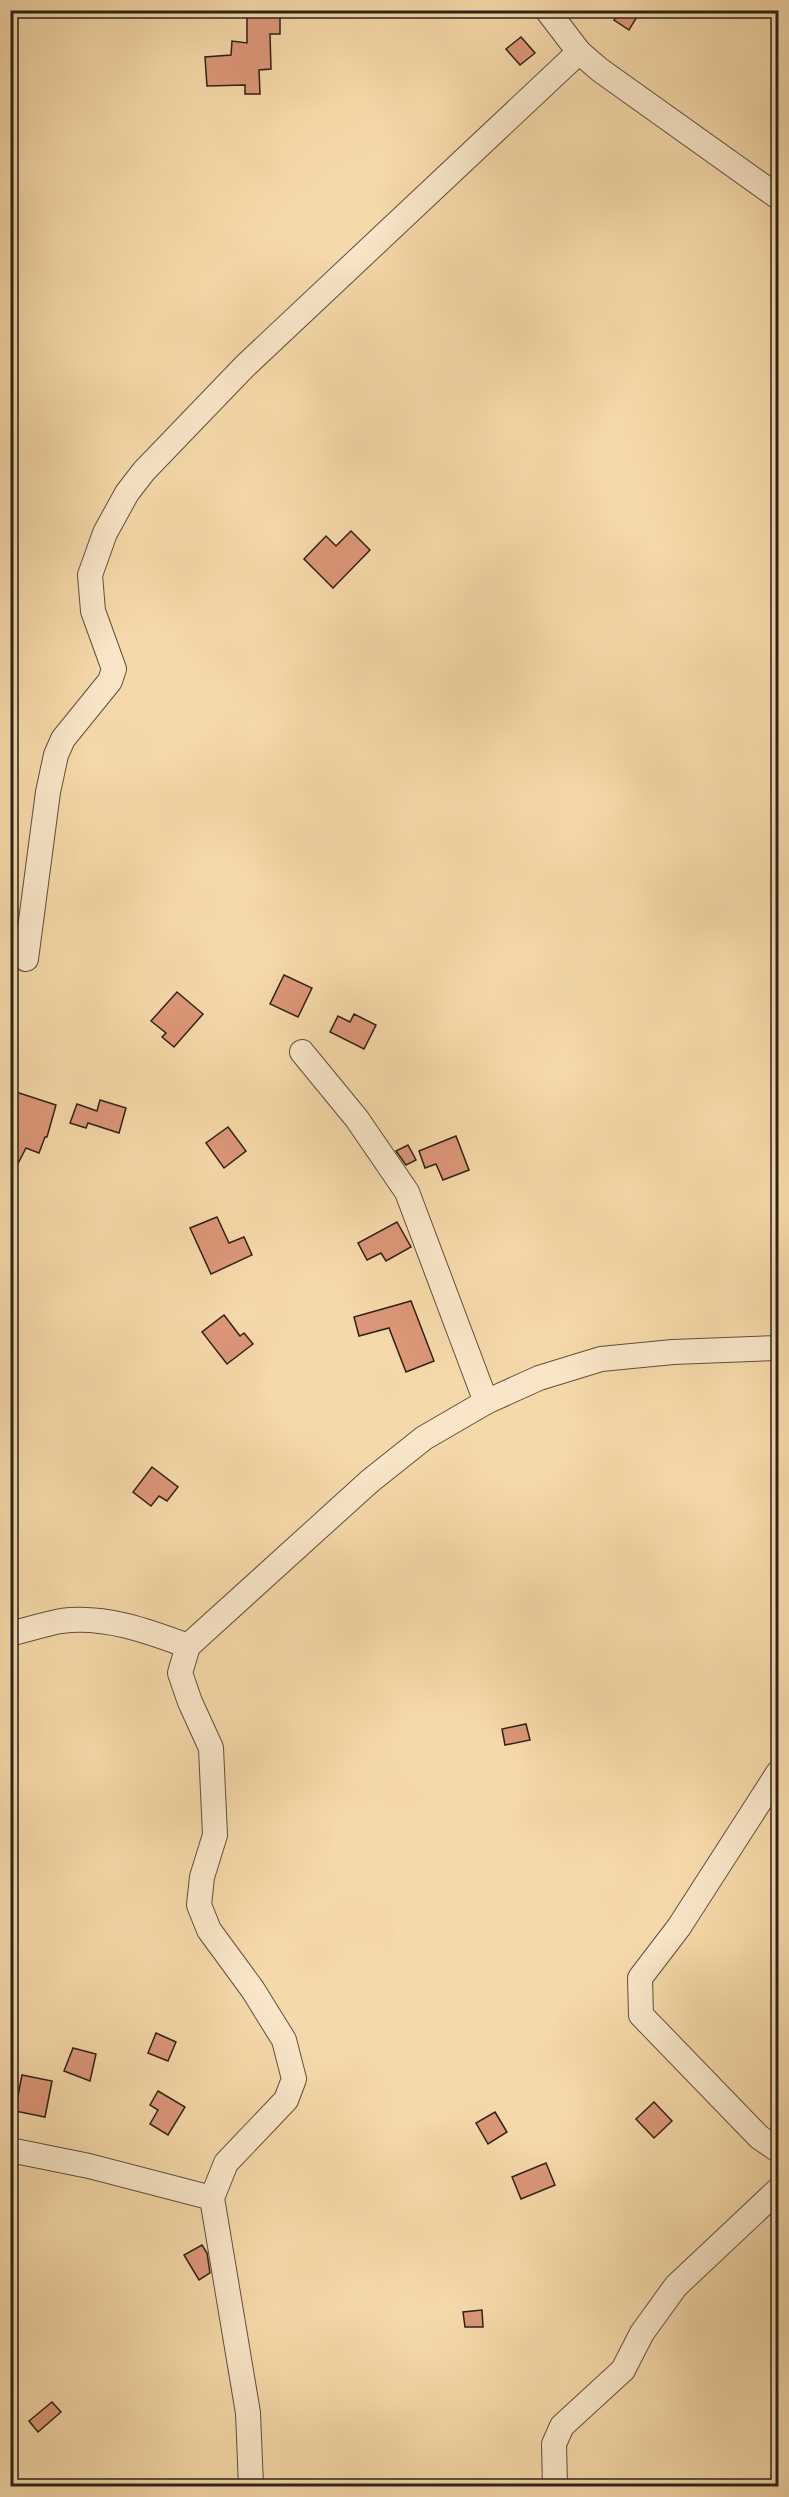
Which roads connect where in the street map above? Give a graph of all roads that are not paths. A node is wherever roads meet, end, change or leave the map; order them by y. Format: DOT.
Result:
graph roads {
  1 [pos="547,10"];
  2 [pos="579,52"];
  3 [pos="778,197"];
  4 [pos="27,959"];
  5 [pos="302,1052"];
  6 [pos="778,1348"];
  7 [pos="486,1402"];
  8 [pos="10,1634"];
  9 [pos="188,1646"];
  10 [pos="778,1773"];
  11 [pos="10,2150"];
  12 [pos="778,2150"];
  13 [pos="778,2190"];
  14 [pos="212,2198"];
  15 [pos="250,2487"];
  16 [pos="555,2487"];
  1 -- 2 [label="street"];
  2 -- 3 [label="street"];
  2 -- 4 [label="street"];
  5 -- 7 [label="street"];
  6 -- 7 [label="street"];
  7 -- 9 [label="street"];
  8 -- 9 [label="street"];
  9 -- 14 [label="street"];
  10 -- 12 [label="street"];
  11 -- 14 [label="street"];
  13 -- 16 [label="street"];
  14 -- 15 [label="street"];
}
